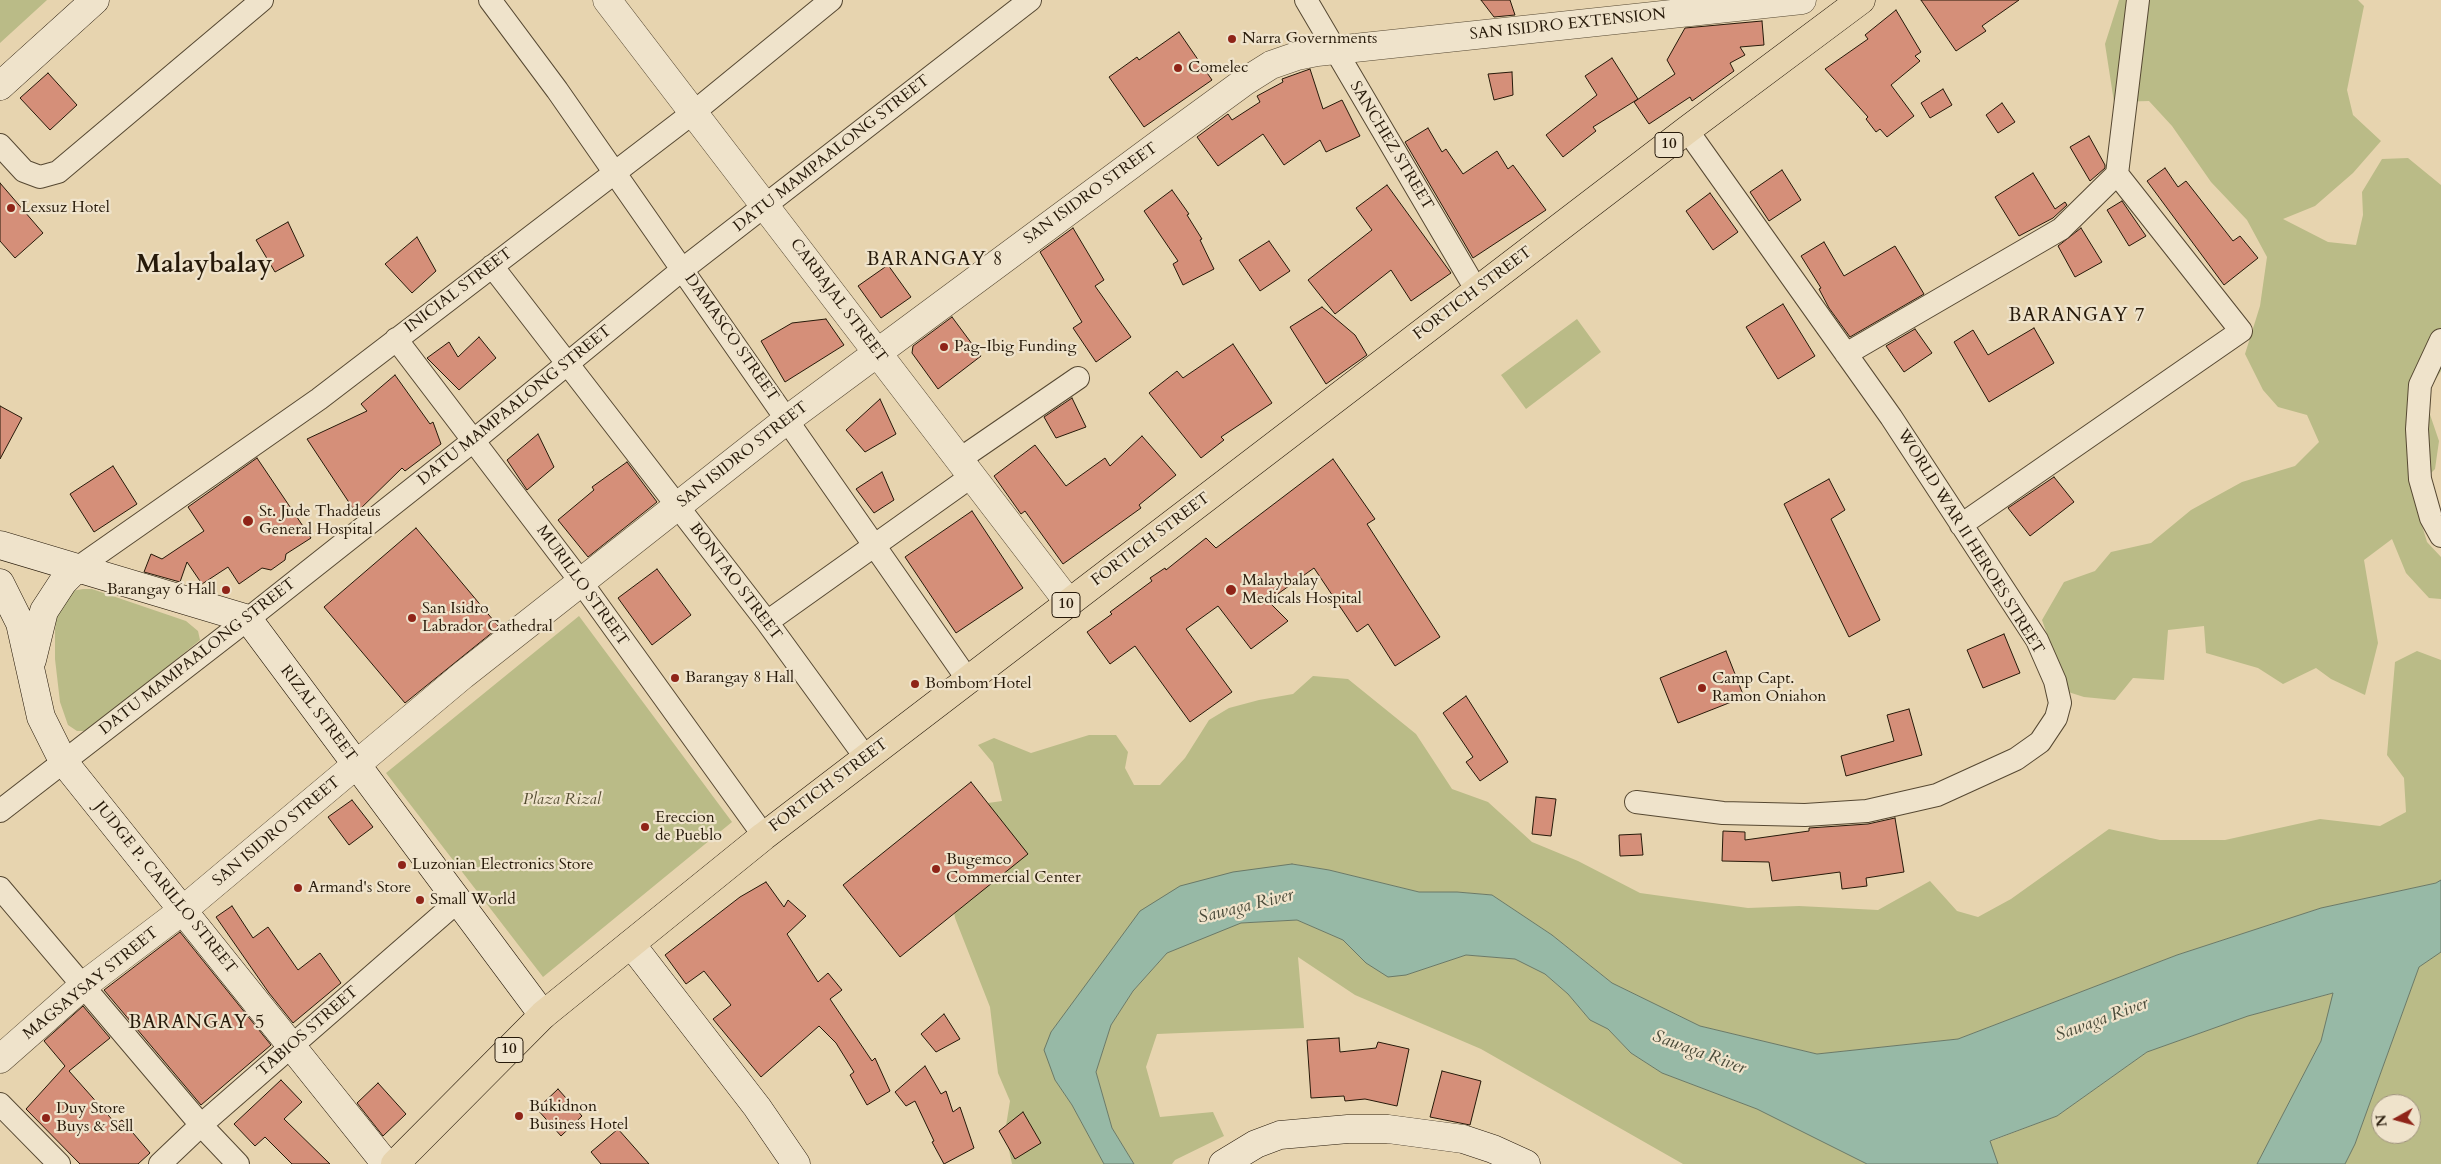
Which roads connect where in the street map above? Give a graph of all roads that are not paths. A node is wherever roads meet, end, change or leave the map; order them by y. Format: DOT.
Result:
graph roads {
  1 [pos="95,0"];
  2 [pos="262,0"];
  3 [pos="490,0"];
  4 [pos="607,0"];
  5 [pos="831,0"];
  6 [pos="1030,0"];
  7 [pos="1306,0"];
  8 [pos="1802,0"];
  9 [pos="1861,0"];
  10 [pos="2138,0"];
  11 [pos="1334,50"];
  12 [pos="0,86"];
  13 [pos="694,112"];
  14 [pos="1687,130"];
  15 [pos="0,145"];
  16 [pos="614,173"];
  17 [pos="2117,174"];
  18 [pos="766,206"];
  19 [pos="492,266"];
  20 [pos="683,269"];
  21 [pos="1478,290"];
  22 [pos="396,339"];
  23 [pos="2441,340"];
  24 [pos="878,352"];
  25 [pos="1846,354"];
  26 [pos="567,364"];
  27 [pos="1078,378"];
  28 [pos="788,419"];
  29 [pos="473,441"];
  30 [pos="966,468"];
  31 [pos="677,506"];
  32 [pos="1962,525"];
  33 [pos="2441,536"];
  34 [pos="0,545"];
  35 [pos="876,546"];
  36 [pos="76,569"];
  37 [pos="580,582"];
  38 [pos="0,584"];
  39 [pos="1069,603"];
  40 [pos="248,619"];
  41 [pos="767,622"];
  42 [pos="31,664"];
  43 [pos="968,680"];
  44 [pos="866,758"];
  45 [pos="63,761"];
  46 [pos="357,766"];
  47 [pos="1636,802"];
  48 [pos="0,811"];
  49 [pos="764,836"];
  50 [pos="0,888"];
  51 [pos="458,901"];
  52 [pos="183,910"];
  53 [pos="631,944"];
  54 [pos="84,985"];
  55 [pos="543,1016"];
  56 [pos="292,1046"];
  57 [pos="0,1059"];
  58 [pos="0,1104"];
  59 [pos="201,1125"];
  60 [pos="59,1164"];
  61 [pos="160,1164"];
  62 [pos="238,1164"];
  63 [pos="386,1164"];
  64 [pos="395,1164"];
  65 [pos="796,1164"];
  66 [pos="1223,1164"];
  67 [pos="1526,1164"];
  1 -- 12 [label="street"];
  2 -- 15 [label="street"];
  3 -- 16 [label="street, DAMASCO STREET"];
  4 -- 13 [label="street, CARBAJAL STREET"];
  5 -- 13 [label="street, INICIAL STREET"];
  6 -- 18 [label="street, DATU MAMPAALONG STREET"];
  7 -- 11 [label="street, SANCHEZ STREET"];
  8 -- 11 [label="street, SAN ISIDRO EXTENSION"];
  9 -- 14 [label="highway, FORTICH STREET / 10"];
  10 -- 17 [label="street"];
  11 -- 21 [label="street, SANCHEZ STREET"];
  11 -- 24 [label="street, SAN ISIDRO STREET"];
  13 -- 16 [label="street, INICIAL STREET"];
  13 -- 18 [label="street, CARBAJAL STREET"];
  14 -- 21 [label="highway, FORTICH STREET / 10"];
  14 -- 25 [label="street, WORLD WAR II HEROES STREET"];
  16 -- 19 [label="street, INICIAL STREET"];
  16 -- 20 [label="street, DAMASCO STREET"];
  17 -- 25 [label="street"];
  17 -- 32 [label="street"];
  18 -- 20 [label="street, DATU MAMPAALONG STREET"];
  18 -- 24 [label="street, CARBAJAL STREET"];
  19 -- 22 [label="street, INICIAL STREET"];
  19 -- 26 [label="street, BONTAO STREET"];
  20 -- 26 [label="street, DATU MAMPAALONG STREET"];
  20 -- 28 [label="street, DAMASCO STREET"];
  21 -- 39 [label="highway, FORTICH STREET / 10"];
  22 -- 29 [label="street, MURILLO STREET"];
  22 -- 36 [label="street, INICIAL STREET"];
  23 -- 33 [label="street"];
  24 -- 28 [label="street, SAN ISIDRO STREET"];
  24 -- 30 [label="street, CARBAJAL STREET"];
  25 -- 32 [label="street, WORLD WAR II HEROES STREET"];
  26 -- 29 [label="street, DATU MAMPAALONG STREET"];
  26 -- 31 [label="street, BONTAO STREET"];
  27 -- 30 [label="street"];
  28 -- 31 [label="street, SAN ISIDRO STREET"];
  28 -- 35 [label="street, DAMASCO STREET"];
  29 -- 37 [label="street, MURILLO STREET"];
  29 -- 40 [label="street, DATU MAMPAALONG STREET"];
  30 -- 35 [label="street"];
  30 -- 39 [label="street, CARBAJAL STREET"];
  31 -- 37 [label="street, SAN ISIDRO STREET"];
  31 -- 41 [label="street, BONTAO STREET"];
  32 -- 47 [label="street, WORLD WAR II HEROES STREET"];
  34 -- 36 [label="street"];
  35 -- 41 [label="street"];
  35 -- 43 [label="street, DAMASCO STREET"];
  36 -- 40 [label="street"];
  36 -- 42 [label="street"];
  37 -- 46 [label="street, SAN ISIDRO STREET"];
  37 -- 49 [label="street, MURILLO STREET"];
  38 -- 42 [label="street, JUDGE P. CARILLO STREET"];
  39 -- 43 [label="highway, FORTICH STREET / 10"];
  40 -- 45 [label="street, DATU MAMPAALONG STREET"];
  40 -- 46 [label="street, RIZAL STREET"];
  41 -- 44 [label="street, BONTAO STREET"];
  42 -- 45 [label="street, JUDGE P. CARILLO STREET"];
  43 -- 44 [label="highway, FORTICH STREET / 10"];
  44 -- 49 [label="highway, FORTICH STREET / 10"];
  45 -- 48 [label="street, DATU MAMPAALONG STREET"];
  45 -- 52 [label="street, JUDGE P. CARILLO STREET"];
  46 -- 51 [label="street, RIZAL STREET"];
  46 -- 52 [label="street, SAN ISIDRO STREET"];
  49 -- 53 [label="highway, FORTICH STREET / 10"];
  50 -- 54 [label="street"];
  51 -- 55 [label="street, RIZAL STREET"];
  51 -- 56 [label="street, TABIOS STREET"];
  52 -- 54 [label="street, MAGSAYSAY STREET"];
  52 -- 56 [label="street, JUDGE P. CARILLO STREET"];
  53 -- 55 [label="highway, FORTICH STREET / 10"];
  53 -- 65 [label="street"];
  54 -- 57 [label="street, MAGSAYSAY STREET"];
  54 -- 59 [label="street"];
  55 -- 64 [label="highway, FORTICH STREET / 10"];
  56 -- 59 [label="street, TABIOS STREET"];
  56 -- 63 [label="street, JUDGE P. CARILLO STREET"];
  58 -- 60 [label="street"];
  59 -- 61 [label="street, TABIOS STREET"];
  59 -- 62 [label="street"];
  66 -- 67 [label="street"];
}
